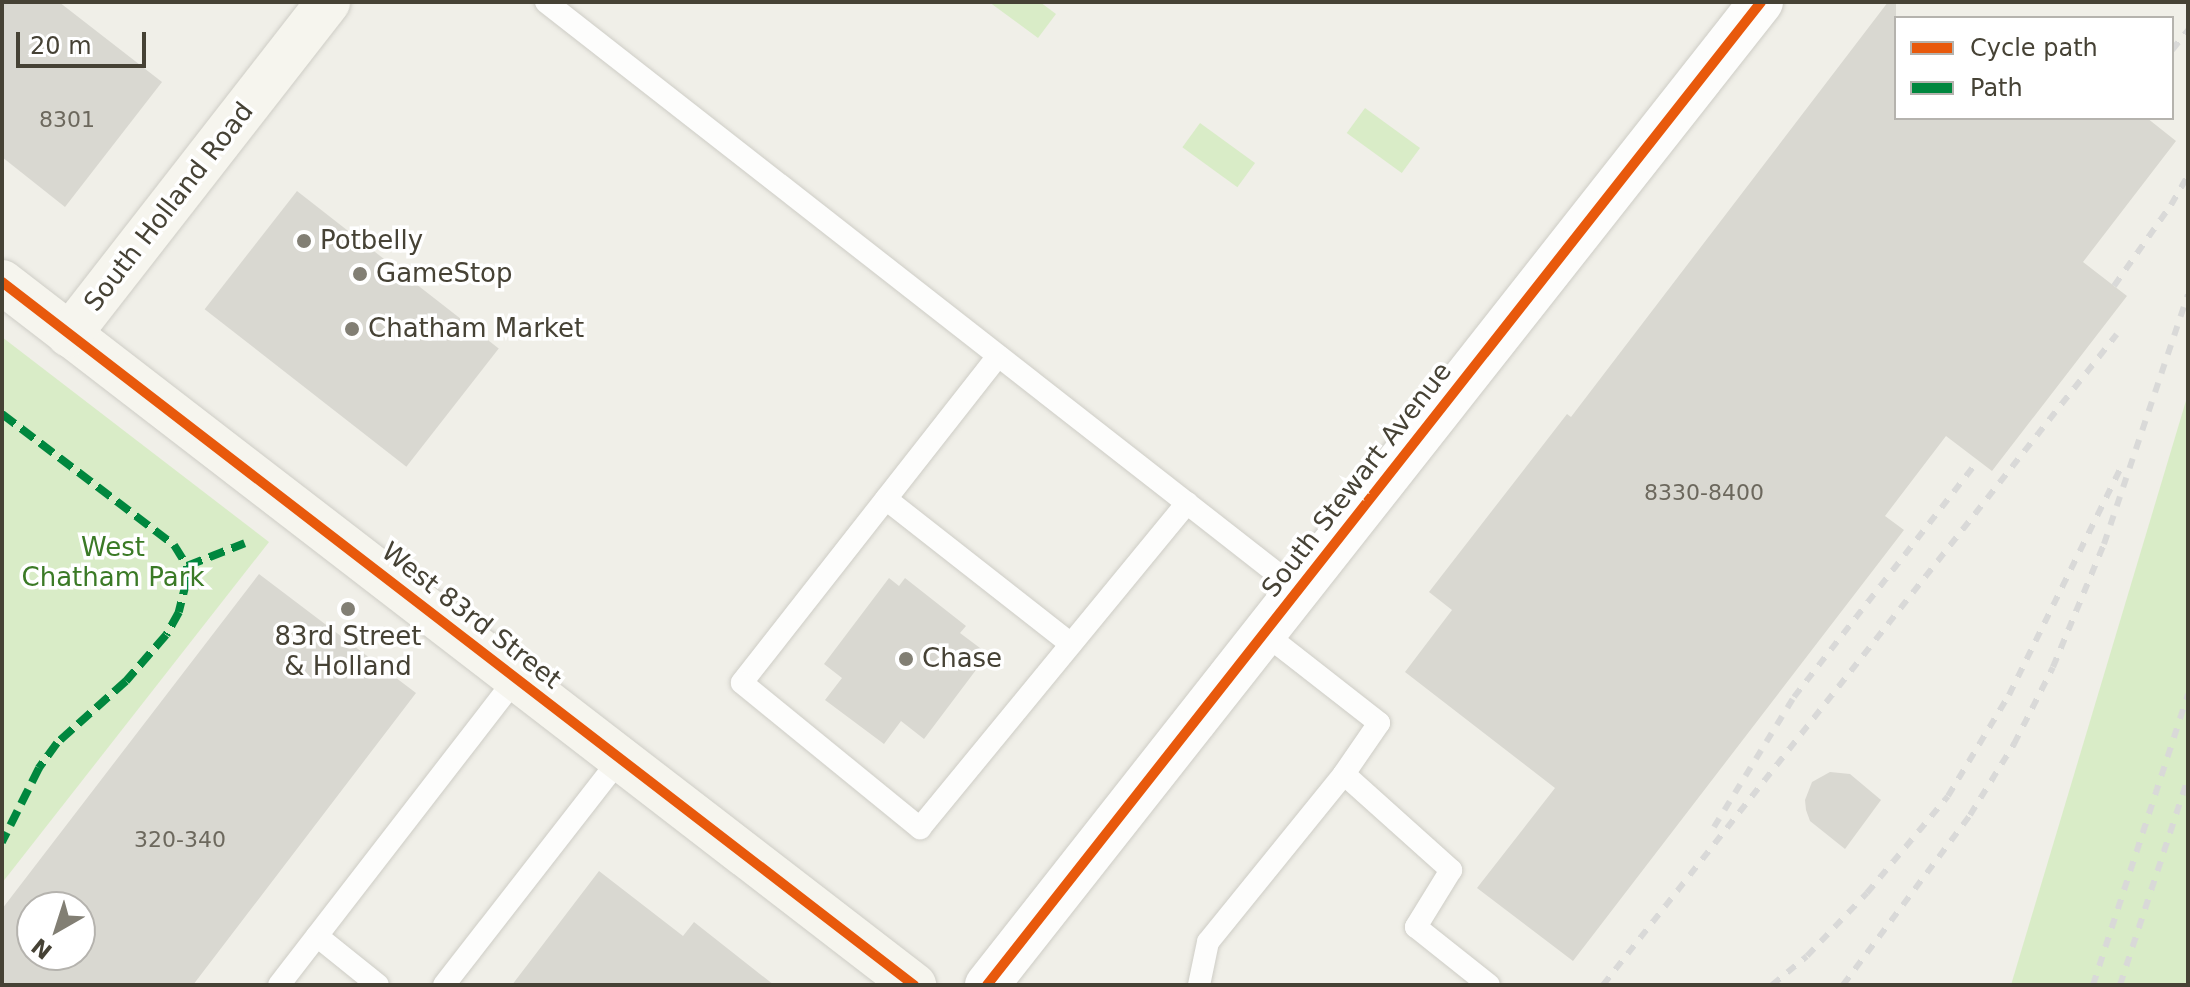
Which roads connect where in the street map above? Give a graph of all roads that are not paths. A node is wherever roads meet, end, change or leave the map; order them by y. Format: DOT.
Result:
graph roads {
  1 [pos="328,2"];
  2 [pos="546,2"];
  3 [pos="1761,2"];
  4 [pos="2,282"];
  5 [pos="69,335"];
  6 [pos="998,356"];
  7 [pos="886,499"];
  8 [pos="1187,503"];
  9 [pos="1298,590"];
  10 [pos="1264,633"];
  11 [pos="1071,644"];
  12 [pos="516,678"];
  13 [pos="620,759"];
  14 [pos="1344,774"];
  15 [pos="317,936"];
  16 [pos="279,985"];
  17 [pos="378,985"];
  18 [pos="444,985"];
  19 [pos="914,985"];
  20 [pos="987,985"];
  21 [pos="1199,985"];
  22 [pos="1489,985"];
  1 -- 5 [label="street, South Holland Road"];
  2 -- 6 [label="lane"];
  3 -- 9 [label="street, South Stewart Avenue"];
  4 -- 5 [label="street, West 83rd Street"];
  5 -- 12 [label="street, West 83rd Street"];
  6 -- 7 [label="lane"];
  6 -- 8 [label="lane"];
  7 -- 11 [label="lane"];
  7 -- 11 [label="lane"];
  8 -- 9 [label="lane"];
  8 -- 11 [label="lane"];
  9 -- 10 [label="street, South Stewart Avenue"];
  10 -- 14 [label="lane"];
  10 -- 20 [label="street, South Stewart Avenue"];
  12 -- 13 [label="street, West 83rd Street"];
  12 -- 15 [label="lane"];
  13 -- 18 [label="lane"];
  13 -- 19 [label="street, West 83rd Street"];
  14 -- 21 [label="lane"];
  14 -- 22 [label="lane"];
  15 -- 16 [label="lane"];
  15 -- 17 [label="lane"];
}
